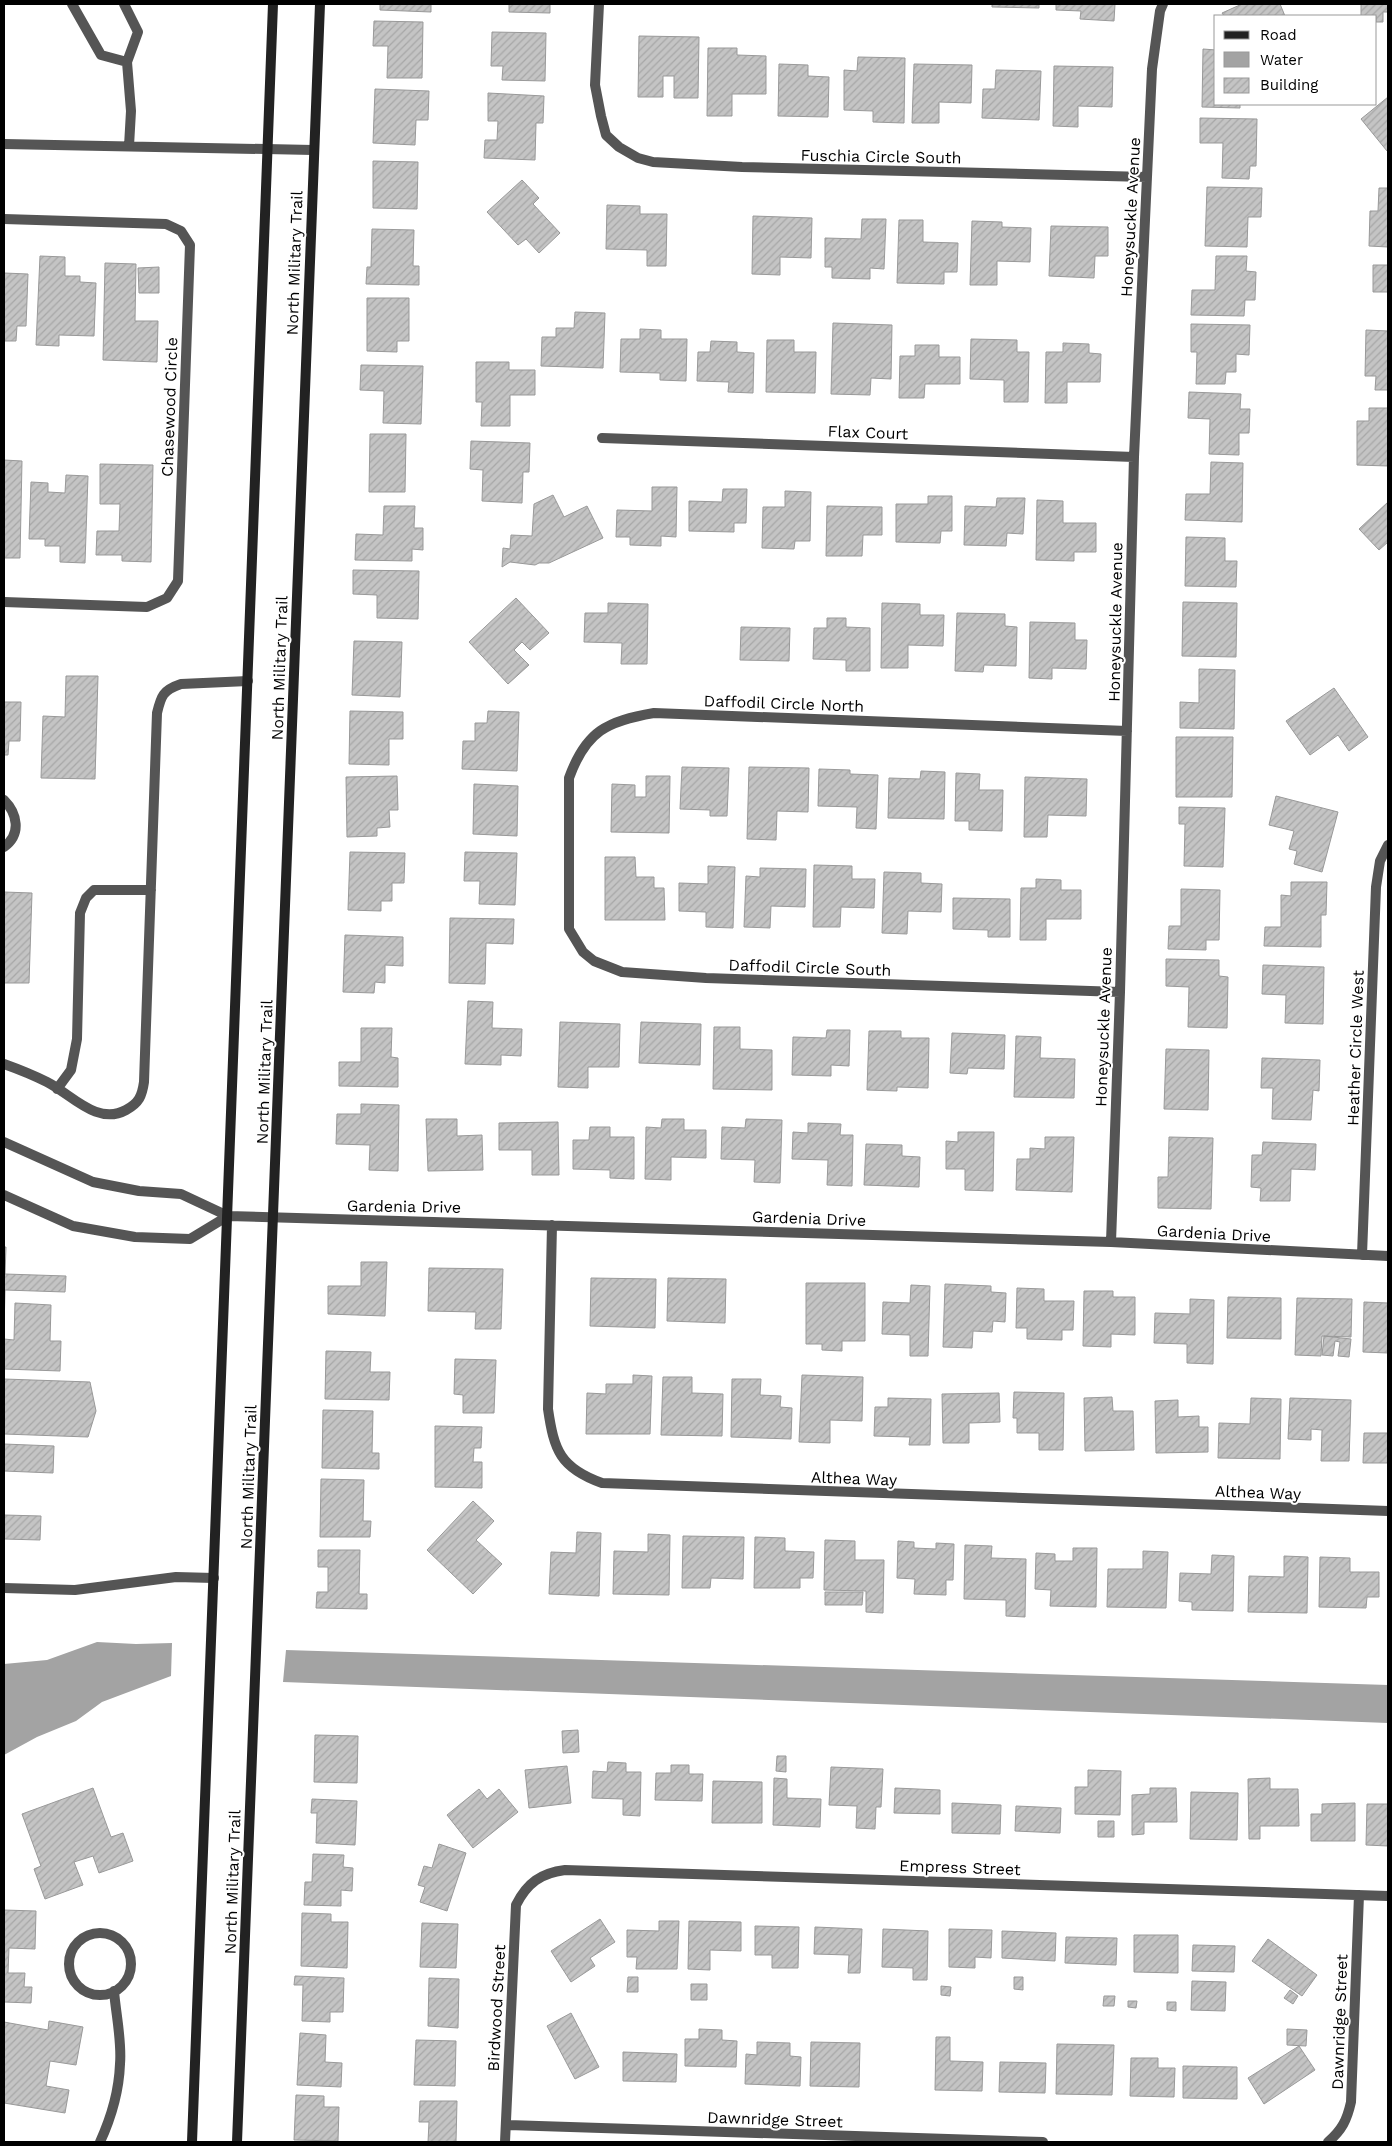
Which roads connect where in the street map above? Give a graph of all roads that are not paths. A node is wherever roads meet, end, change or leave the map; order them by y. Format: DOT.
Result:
graph roads {
  1 [pos="72,4"];
  2 [pos="124,4"];
  3 [pos="273,4"];
  4 [pos="320,4"];
  5 [pos="599,4"];
  6 [pos="1162,4"];
  7 [pos="127,62"];
  8 [pos="4,144"];
  9 [pos="129,146"];
  10 [pos="268,148"];
  11 [pos="313,150"];
  12 [pos="1147,177"];
  13 [pos="4,219"];
  14 [pos="602,438"];
  15 [pos="1134,457"];
  16 [pos="4,602"];
  17 [pos="248,682"];
  18 [pos="1127,731"];
  19 [pos="4,800"];
  20 [pos="1388,845"];
  21 [pos="4,847"];
  22 [pos="568,878"];
  23 [pos="151,890"];
  24 [pos="1120,992"];
  25 [pos="4,1064"];
  26 [pos="57,1088"];
  27 [pos="4,1142"];
  28 [pos="4,1195"];
  29 [pos="228,1216"];
  30 [pos="273,1217"];
  31 [pos="552,1225"];
  32 [pos="1110,1242"];
  33 [pos="1362,1255"];
  34 [pos="1388,1256"];
  35 [pos="1388,1511"];
  36 [pos="214,1578"];
  37 [pos="4,1588"];
  38 [pos="533,1880"];
  39 [pos="1359,1895"];
  40 [pos="1388,1896"];
  41 [pos="114,1991"];
  42 [pos="506,2125"];
  43 [pos="100,2142"];
  44 [pos="192,2142"];
  45 [pos="237,2142"];
  46 [pos="505,2142"];
  47 [pos="1043,2142"];
  48 [pos="1328,2142"];
  1 -- 7 [label="street"];
  2 -- 7 [label="street"];
  3 -- 10 [label="main road, North Military Trail"];
  4 -- 11 [label="main road, North Military Trail"];
  5 -- 12 [label="street, Fuschia Circle South"];
  6 -- 12 [label="street, Honeysuckle Avenue"];
  7 -- 9 [label="street"];
  8 -- 9 [label="street"];
  9 -- 10 [label="street"];
  10 -- 11 [label="street"];
  10 -- 17 [label="main road, North Military Trail"];
  11 -- 30 [label="main road, North Military Trail"];
  12 -- 15 [label="street, Honeysuckle Avenue"];
  13 -- 16 [label="street, Chasewood Circle"];
  14 -- 15 [label="street, Flax Court"];
  15 -- 18 [label="street, Honeysuckle Avenue"];
  17 -- 23 [label="street"];
  17 -- 29 [label="main road, North Military Trail"];
  18 -- 22 [label="street, Daffodil Circle North"];
  18 -- 24 [label="street, Honeysuckle Avenue"];
  19 -- 21 [label="street"];
  20 -- 33 [label="street, Heather Circle West"];
  22 -- 24 [label="street, Daffodil Circle South"];
  23 -- 26 [label="street"];
  23 -- 26 [label="street"];
  24 -- 32 [label="street, Honeysuckle Avenue"];
  25 -- 26 [label="street"];
  27 -- 29 [label="street, Gardenia Drive"];
  28 -- 29 [label="street"];
  29 -- 30 [label="street, Gardenia Drive"];
  29 -- 36 [label="main road, North Military Trail"];
  30 -- 31 [label="street, Gardenia Drive"];
  30 -- 45 [label="main road, North Military Trail"];
  31 -- 32 [label="street, Gardenia Drive"];
  31 -- 35 [label="street, Althea Way"];
  32 -- 33 [label="street, Gardenia Drive"];
  33 -- 34 [label="street, Gardenia Drive"];
  36 -- 37 [label="street"];
  36 -- 44 [label="main road, North Military Trail"];
  38 -- 39 [label="street, Empress Street"];
  38 -- 42 [label="street, Birdwood Street"];
  39 -- 40 [label="street, Empress Street"];
  39 -- 48 [label="street, Dawnridge Street"];
  41 -- 41 [label="street"];
  41 -- 43 [label="street"];
  42 -- 46 [label="street, Birdwood Street"];
  42 -- 47 [label="street, Dawnridge Street"];
}
